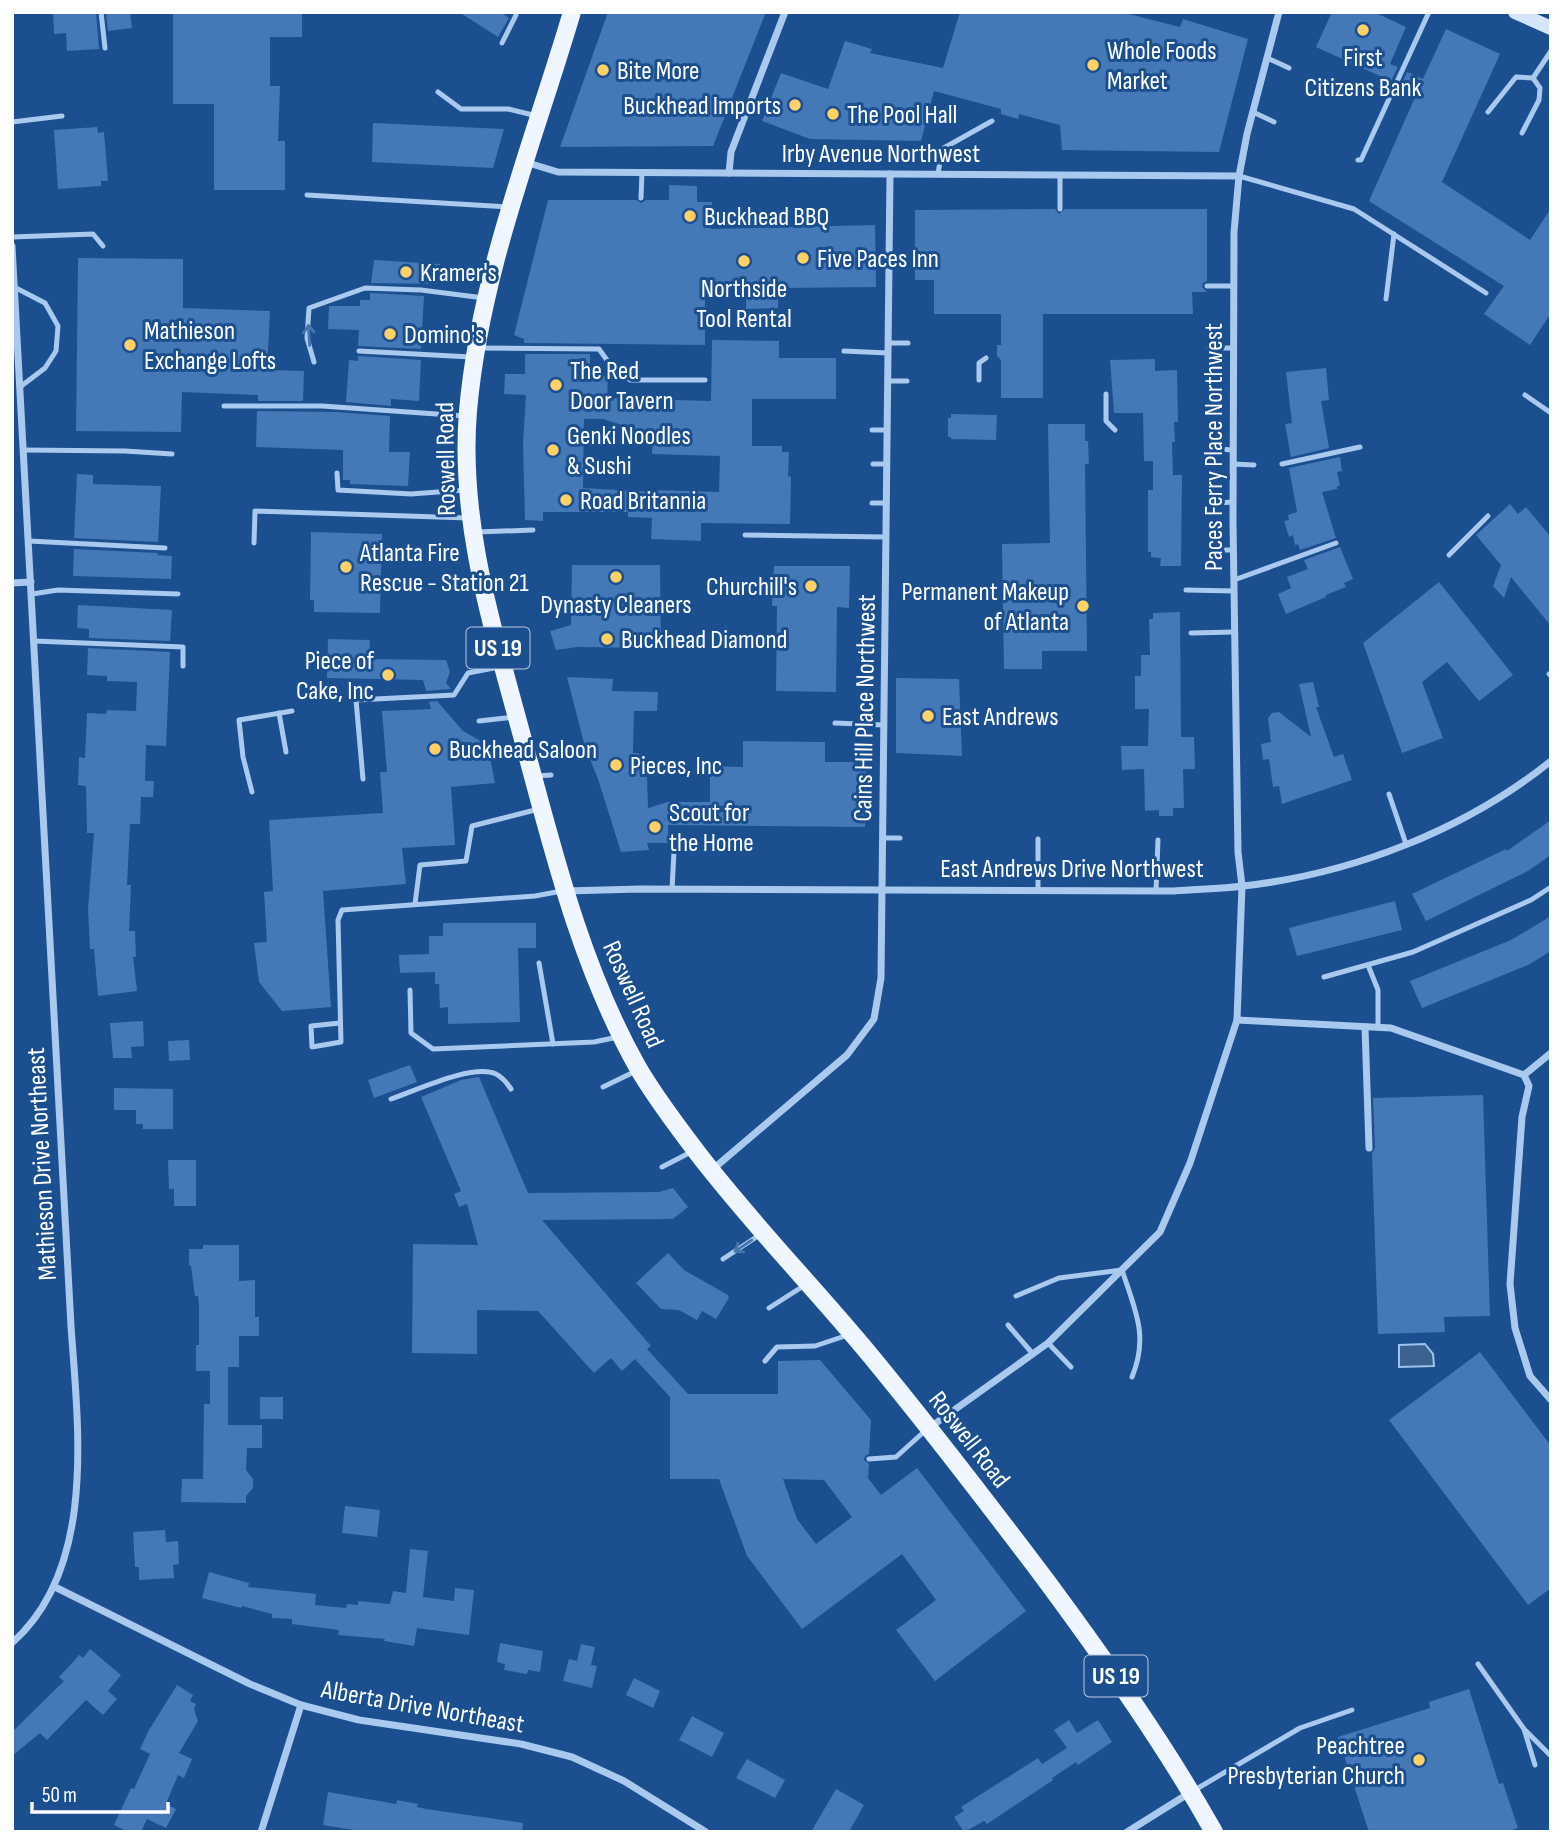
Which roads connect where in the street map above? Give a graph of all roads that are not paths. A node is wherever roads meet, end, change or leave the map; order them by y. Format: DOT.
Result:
graph roads {
  1 [pos="101,12"];
  2 [pos="515,12"];
  3 [pos="572,12"];
  4 [pos="785,12"];
  5 [pos="1279,12"];
  6 [pos="1429,12"];
  7 [pos="1516,12"];
  8 [pos="1538,17"];
  9 [pos="1551,28"];
  10 [pos="502,43"];
  11 [pos="105,48"];
  12 [pos="1551,51"];
  13 [pos="1267,58"];
  14 [pos="1289,68"];
  15 [pos="1533,78"];
  16 [pos="438,92"];
  17 [pos="1253,112"];
  18 [pos="1488,112"];
  19 [pos="62,116"];
  20 [pos="540,116"];
  21 [pos="992,121"];
  22 [pos="12,122"];
  23 [pos="1274,122"];
  24 [pos="1522,133"];
  25 [pos="1358,160"];
  26 [pos="525,162"];
  27 [pos="642,172"];
  28 [pos="729,173"];
  29 [pos="890,174"];
  30 [pos="938,174"];
  31 [pos="1060,175"];
  32 [pos="1239,176"];
  33 [pos="307,195"];
  34 [pos="641,198"];
  35 [pos="512,207"];
  36 [pos="1059,209"];
  37 [pos="1394,234"];
  38 [pos="12,237"];
  39 [pos="12,246"];
  40 [pos="103,246"];
  41 [pos="13,262"];
  42 [pos="1208,286"];
  43 [pos="1234,286"];
  44 [pos="15,288"];
  45 [pos="1486,293"];
  46 [pos="486,298"];
  47 [pos="1386,299"];
  48 [pos="888,343"];
  49 [pos="908,343"];
  50 [pos="1209,348"];
  51 [pos="1233,348"];
  52 [pos="359,351"];
  53 [pos="844,351"];
  54 [pos="475,352"];
  55 [pos="888,353"];
  56 [pos="986,358"];
  57 [pos="314,362"];
  58 [pos="705,380"];
  59 [pos="979,380"];
  60 [pos="888,381"];
  61 [pos="906,381"];
  62 [pos="20,387"];
  63 [pos="1106,394"];
  64 [pos="1525,395"];
  65 [pos="224,406"];
  66 [pos="1551,413"];
  67 [pos="468,416"];
  68 [pos="872,430"];
  69 [pos="887,430"];
  70 [pos="1115,430"];
  71 [pos="1360,447"];
  72 [pos="1217,449"];
  73 [pos="24,450"];
  74 [pos="1233,450"];
  75 [pos="173,454"];
  76 [pos="873,464"];
  77 [pos="887,464"];
  78 [pos="1233,464"];
  79 [pos="1282,464"];
  80 [pos="1254,465"];
  81 [pos="337,474"];
  82 [pos="468,490"];
  83 [pos="1233,502"];
  84 [pos="872,503"];
  85 [pos="887,503"];
  86 [pos="1217,503"];
  87 [pos="1488,516"];
  88 [pos="472,525"];
  89 [pos="533,530"];
  90 [pos="745,535"];
  91 [pos="886,537"];
  92 [pos="29,541"];
  93 [pos="254,543"];
  94 [pos="1336,543"];
  95 [pos="165,548"];
  96 [pos="1218,551"];
  97 [pos="1233,551"];
  98 [pos="1449,555"];
  99 [pos="1234,580"];
  100 [pos="31,582"];
  101 [pos="12,583"];
  102 [pos="1186,590"];
  103 [pos="1234,591"];
  104 [pos="32,594"];
  105 [pos="178,594"];
  106 [pos="1235,632"];
  107 [pos="1191,633"];
  108 [pos="34,641"];
  109 [pos="183,666"];
  110 [pos="503,667"];
  111 [pos="292,710"];
  112 [pos="279,713"];
  113 [pos="517,717"];
  114 [pos="479,721"];
  115 [pos="835,723"];
  116 [pos="884,725"];
  117 [pos="286,752"];
  118 [pos="1551,761"];
  119 [pos="363,779"];
  120 [pos="252,792"];
  121 [pos="1389,794"];
  122 [pos="542,808"];
  123 [pos="883,838"];
  124 [pos="900,838"];
  125 [pos="1038,839"];
  126 [pos="1158,840"];
  127 [pos="1406,844"];
  128 [pos="674,852"];
  129 [pos="1242,886"];
  130 [pos="1551,887"];
  131 [pos="673,889"];
  132 [pos="883,890"];
  133 [pos="1038,890"];
  134 [pos="565,891"];
  135 [pos="1156,891"];
  136 [pos="415,904"];
  137 [pos="539,963"];
  138 [pos="1368,965"];
  139 [pos="1324,977"];
  140 [pos="410,990"];
  141 [pos="1237,1020"];
  142 [pos="340,1023"];
  143 [pos="1365,1027"];
  144 [pos="1378,1028"];
  145 [pos="621,1036"];
  146 [pos="553,1044"];
  147 [pos="1551,1053"];
  148 [pos="638,1069"];
  149 [pos="1524,1075"];
  150 [pos="603,1087"];
  151 [pos="511,1089"];
  152 [pos="391,1099"];
  153 [pos="1369,1148"];
  154 [pos="695,1150"];
  155 [pos="662,1167"];
  156 [pos="711,1170"];
  157 [pos="763,1232"];
  158 [pos="723,1259"];
  159 [pos="1122,1270"];
  160 [pos="808,1284"];
  161 [pos="1016,1296"];
  162 [pos="769,1308"];
  163 [pos="1008,1325"];
  164 [pos="851,1334"];
  165 [pos="1048,1343"];
  166 [pos="1033,1354"];
  167 [pos="765,1361"];
  168 [pos="1071,1367"];
  169 [pos="1132,1377"];
  170 [pos="1551,1401"];
  171 [pos="929,1428"];
  172 [pos="869,1459"];
  173 [pos="55,1587"];
  174 [pos="12,1643"];
  175 [pos="1478,1664"];
  176 [pos="301,1705"];
  177 [pos="1352,1710"];
  178 [pos="1524,1729"];
  179 [pos="1551,1756"];
  180 [pos="1535,1765"];
  181 [pos="1191,1792"];
  182 [pos="261,1832"];
  183 [pos="706,1832"];
  184 [pos="1126,1832"];
  185 [pos="1214,1832"];
  1 -- 11 [label="lane"];
  2 -- 10 [label="lane"];
  3 -- 20 [label="main road, Roswell Road / US 19"];
  4 -- 28 [label="street"];
  5 -- 13 [label="street, Paces Ferry Place Northwest"];
  6 -- 25 [label="lane"];
  7 -- 8 [label="main road"];
  8 -- 9 [label="main road"];
  12 -- 15 [label="lane"];
  13 -- 14 [label="lane"];
  13 -- 17 [label="street, Paces Ferry Place Northwest"];
  15 -- 18 [label="lane"];
  15 -- 24 [label="lane"];
  16 -- 20 [label="lane"];
  17 -- 23 [label="lane"];
  17 -- 32 [label="street, Paces Ferry Place Northwest"];
  19 -- 22 [label="lane"];
  20 -- 26 [label="main road, Roswell Road / US 19"];
  21 -- 30 [label="lane"];
  26 -- 27 [label="street, Irby Avenue Northwest"];
  26 -- 35 [label="main road, Roswell Road / US 19"];
  27 -- 28 [label="street, Irby Avenue Northwest"];
  27 -- 34 [label="lane"];
  28 -- 29 [label="street, Irby Avenue Northwest"];
  29 -- 30 [label="street, Irby Avenue Northwest"];
  29 -- 48 [label="street, Cains Hill Place Northwest"];
  30 -- 31 [label="street, Irby Avenue Northwest"];
  31 -- 32 [label="street, Irby Avenue Northwest"];
  31 -- 36 [label="lane"];
  32 -- 37 [label="lane"];
  32 -- 43 [label="street, Paces Ferry Place Northwest"];
  33 -- 35 [label="lane"];
  35 -- 46 [label="main road, Roswell Road / US 19"];
  37 -- 45 [label="lane"];
  37 -- 47 [label="lane"];
  38 -- 40 [label="lane"];
  39 -- 41 [label="street, Mathieson Drive Northeast"];
  41 -- 44 [label="street, Mathieson Drive Northeast"];
  42 -- 43 [label="lane"];
  43 -- 51 [label="street, Paces Ferry Place Northwest"];
  44 -- 62 [label="street, Mathieson Drive Northeast"];
  44 -- 62 [label="lane"];
  46 -- 54 [label="main road, Roswell Road / US 19"];
  57 -- 46 [label="lane, one-way"];
  48 -- 49 [label="lane"];
  48 -- 55 [label="street, Cains Hill Place Northwest"];
  50 -- 51 [label="lane"];
  51 -- 74 [label="street, Paces Ferry Place Northwest"];
  52 -- 54 [label="lane"];
  53 -- 55 [label="lane"];
  54 -- 58 [label="lane"];
  54 -- 67 [label="main road, Roswell Road / US 19"];
  55 -- 60 [label="street, Cains Hill Place Northwest"];
  56 -- 59 [label="lane"];
  60 -- 61 [label="lane"];
  60 -- 69 [label="street, Cains Hill Place Northwest"];
  62 -- 73 [label="street, Mathieson Drive Northeast"];
  63 -- 70 [label="lane"];
  64 -- 66 [label="lane"];
  65 -- 67 [label="lane"];
  67 -- 82 [label="main road, Roswell Road / US 19"];
  68 -- 69 [label="lane"];
  69 -- 77 [label="street, Cains Hill Place Northwest"];
  71 -- 79 [label="lane"];
  72 -- 74 [label="lane"];
  73 -- 75 [label="lane"];
  73 -- 92 [label="street, Mathieson Drive Northeast"];
  74 -- 78 [label="street, Paces Ferry Place Northwest"];
  76 -- 77 [label="lane"];
  77 -- 85 [label="street, Cains Hill Place Northwest"];
  78 -- 80 [label="lane"];
  78 -- 83 [label="street, Paces Ferry Place Northwest"];
  81 -- 82 [label="lane"];
  82 -- 88 [label="main road, Roswell Road / US 19"];
  83 -- 86 [label="lane"];
  83 -- 97 [label="street, Paces Ferry Place Northwest"];
  84 -- 85 [label="lane"];
  85 -- 91 [label="street, Cains Hill Place Northwest"];
  87 -- 98 [label="lane"];
  88 -- 89 [label="lane"];
  88 -- 93 [label="lane"];
  88 -- 110 [label="main road, Roswell Road / US 19"];
  90 -- 91 [label="lane"];
  91 -- 116 [label="street, Cains Hill Place Northwest"];
  92 -- 95 [label="lane"];
  92 -- 100 [label="street, Mathieson Drive Northeast"];
  94 -- 99 [label="lane"];
  96 -- 97 [label="lane"];
  97 -- 99 [label="street, Paces Ferry Place Northwest"];
  99 -- 103 [label="street, Paces Ferry Place Northwest"];
  100 -- 101 [label="street"];
  100 -- 104 [label="street, Mathieson Drive Northeast"];
  102 -- 103 [label="lane"];
  103 -- 106 [label="street, Paces Ferry Place Northwest"];
  104 -- 105 [label="lane"];
  104 -- 108 [label="street, Mathieson Drive Northeast"];
  106 -- 107 [label="lane"];
  106 -- 129 [label="street, Paces Ferry Place Northwest"];
  108 -- 109 [label="lane"];
  108 -- 173 [label="street, Mathieson Drive Northeast"];
  110 -- 113 [label="main road, Roswell Road / US 19"];
  110 -- 119 [label="lane"];
  111 -- 112 [label="lane"];
  112 -- 117 [label="lane"];
  112 -- 120 [label="lane"];
  113 -- 114 [label="lane"];
  113 -- 122 [label="main road, Roswell Road / US 19"];
  115 -- 116 [label="lane"];
  116 -- 123 [label="street, Cains Hill Place Northwest"];
  118 -- 127 [label="street, East Andrews Drive Northwest"];
  121 -- 127 [label="lane"];
  122 -- 134 [label="main road, Roswell Road / US 19"];
  122 -- 136 [label="lane"];
  123 -- 124 [label="lane"];
  123 -- 132 [label="street, Cains Hill Place Northwest"];
  125 -- 133 [label="lane"];
  126 -- 135 [label="lane"];
  127 -- 129 [label="street, East Andrews Drive Northwest"];
  128 -- 131 [label="lane"];
  129 -- 135 [label="street, East Andrews Drive Northwest"];
  129 -- 141 [label="street, Paces Ferry Place Northwest"];
  130 -- 138 [label="lane"];
  131 -- 132 [label="street, East Andrews Drive Northwest"];
  131 -- 134 [label="street, East Andrews Drive Northwest"];
  132 -- 133 [label="street, East Andrews Drive Northwest"];
  132 -- 156 [label="street, Cains Hill Place Northwest"];
  133 -- 135 [label="street, East Andrews Drive Northwest"];
  134 -- 136 [label="lane"];
  134 -- 145 [label="main road, Roswell Road / US 19"];
  136 -- 142 [label="lane"];
  137 -- 146 [label="lane"];
  138 -- 139 [label="lane"];
  138 -- 144 [label="lane"];
  140 -- 146 [label="lane"];
  141 -- 143 [label="street"];
  141 -- 159 [label="street, Paces Ferry Place Northwest"];
  142 -- 142 [label="lane"];
  143 -- 144 [label="street"];
  143 -- 153 [label="street"];
  144 -- 149 [label="street"];
  145 -- 146 [label="lane"];
  145 -- 148 [label="main road, Roswell Road / US 19"];
  147 -- 149 [label="street"];
  148 -- 150 [label="lane"];
  148 -- 154 [label="main road, Roswell Road / US 19"];
  149 -- 170 [label="street"];
  151 -- 152 [label="lane"];
  154 -- 155 [label="lane"];
  154 -- 156 [label="main road, Roswell Road / US 19"];
  156 -- 157 [label="main road, Roswell Road / US 19"];
  157 -- 158 [label="lane, one-way"];
  157 -- 160 [label="main road, Roswell Road / US 19"];
  159 -- 161 [label="lane"];
  159 -- 165 [label="street, Paces Ferry Place Northwest"];
  159 -- 169 [label="lane"];
  160 -- 162 [label="lane"];
  160 -- 164 [label="main road, Roswell Road / US 19"];
  163 -- 166 [label="lane"];
  164 -- 167 [label="lane"];
  164 -- 171 [label="main road, Roswell Road / US 19"];
  165 -- 166 [label="street, Paces Ferry Place Northwest"];
  165 -- 168 [label="lane"];
  166 -- 171 [label="street, Paces Ferry Place Northwest"];
  171 -- 172 [label="lane"];
  171 -- 181 [label="main road, Roswell Road / US 19"];
  173 -- 174 [label="street, Mathieson Drive Northeast"];
  173 -- 176 [label="street, Alberta Drive Northeast"];
  175 -- 178 [label="lane"];
  176 -- 182 [label="street"];
  176 -- 183 [label="street, Alberta Drive Northeast"];
  177 -- 181 [label="lane"];
  178 -- 179 [label="lane"];
  178 -- 180 [label="lane"];
  181 -- 184 [label="street"];
  181 -- 185 [label="main road, Roswell Road / US 19"];
}
